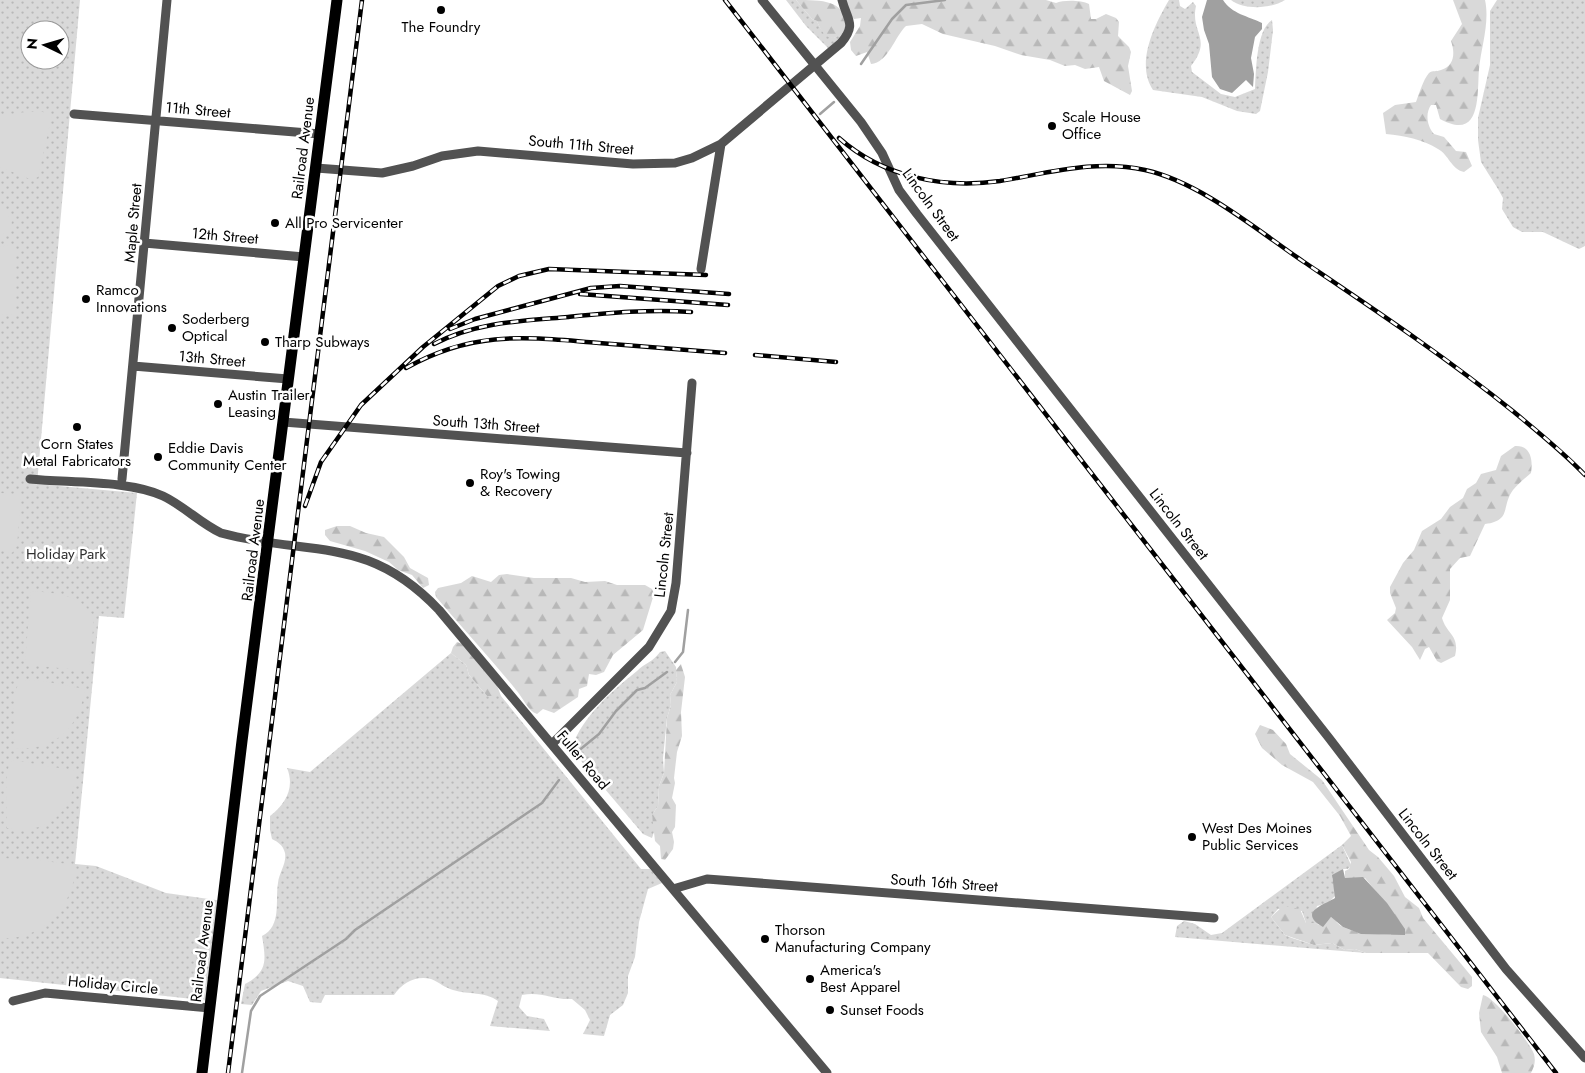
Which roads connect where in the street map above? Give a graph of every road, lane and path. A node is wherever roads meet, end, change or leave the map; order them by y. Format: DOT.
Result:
graph roads {
  1 [pos="168,0"];
  2 [pos="337,0"];
  3 [pos="762,0"];
  4 [pos="842,0"];
  5 [pos="814,66"];
  6 [pos="74,114"];
  7 [pos="156,120"];
  8 [pos="320,134"];
  9 [pos="721,144"];
  10 [pos="316,168"];
  11 [pos="144,243"];
  12 [pos="304,257"];
  13 [pos="701,269"];
  14 [pos="133,366"];
  15 [pos="288,379"];
  16 [pos="692,383"];
  17 [pos="283,422"];
  18 [pos="686,452"];
  19 [pos="30,479"];
  20 [pos="122,479"];
  21 [pos="269,542"];
  22 [pos="552,744"];
  23 [pos="673,889"];
  24 [pos="1214,918"];
  25 [pos="13,1001"];
  26 [pos="210,1008"];
  27 [pos="1585,1058"];
  28 [pos="202,1073"];
  29 [pos="827,1073"];
  1 -- 7 [label="street, Maple Street"];
  2 -- 8 [label="main road, Railroad Avenue"];
  3 -- 5 [label="street, Lincoln Street"];
  4 -- 5 [label="street, South 11th Street"];
  5 -- 9 [label="street, South 11th Street"];
  5 -- 27 [label="street, Lincoln Street"];
  6 -- 7 [label="street, 11th Street"];
  7 -- 8 [label="street, 11th Street"];
  7 -- 11 [label="street, Maple Street"];
  8 -- 10 [label="main road, Railroad Avenue"];
  9 -- 10 [label="street, South 11th Street"];
  9 -- 13 [label="street"];
  10 -- 12 [label="main road, Railroad Avenue"];
  11 -- 12 [label="street, 12th Street"];
  11 -- 14 [label="street, Maple Street"];
  12 -- 15 [label="main road, Railroad Avenue"];
  14 -- 15 [label="street, 13th Street"];
  14 -- 20 [label="street, Maple Street"];
  15 -- 17 [label="main road, Railroad Avenue"];
  16 -- 18 [label="street, Lincoln Street"];
  17 -- 18 [label="street, South 13th Street"];
  17 -- 21 [label="main road, Railroad Avenue"];
  18 -- 22 [label="street, Lincoln Street"];
  19 -- 21 [label="street, Fuller Road"];
  21 -- 22 [label="street, Fuller Road"];
  21 -- 26 [label="main road, Railroad Avenue"];
  22 -- 23 [label="street, Fuller Road"];
  23 -- 24 [label="street, South 16th Street"];
  23 -- 29 [label="street, Fuller Road"];
  25 -- 26 [label="street, Holiday Circle"];
  26 -- 28 [label="main road, Railroad Avenue"];
}
